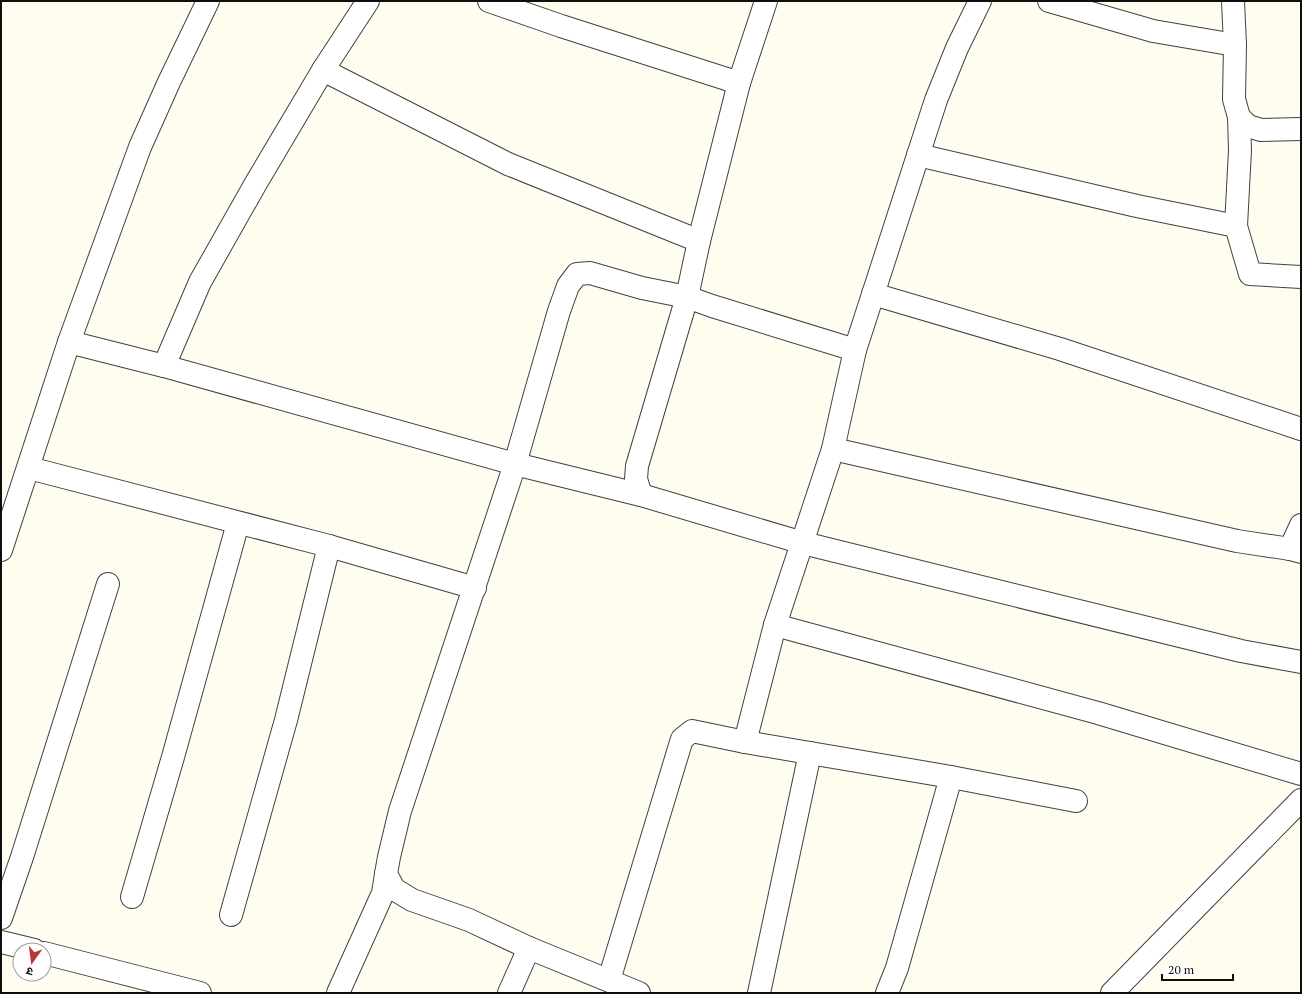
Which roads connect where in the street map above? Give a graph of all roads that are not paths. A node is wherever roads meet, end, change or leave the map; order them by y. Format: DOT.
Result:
graph roads {
  1 [pos="208,1"];
  2 [pos="368,1"];
  3 [pos="489,1"];
  4 [pos="766,1"];
  5 [pos="980,1"];
  6 [pos="1048,1"];
  7 [pos="1233,1"];
  8 [pos="1235,45"];
  9 [pos="323,70"];
  10 [pos="739,83"];
  11 [pos="1239,117"];
  12 [pos="1301,129"];
  13 [pos="918,155"];
  14 [pos="1236,226"];
  15 [pos="699,241"];
  16 [pos="1301,277"];
  17 [pos="873,294"];
  18 [pos="686,297"];
  19 [pos="69,342"];
  20 [pos="855,350"];
  21 [pos="164,366"];
  22 [pos="1301,430"];
  23 [pos="833,450"];
  24 [pos="515,464"];
  25 [pos="29,468"];
  26 [pos="642,495"];
  27 [pos="238,523"];
  28 [pos="1301,524"];
  29 [pos="803,543"];
  30 [pos="329,546"];
  31 [pos="1,550"];
  32 [pos="1296,550"];
  33 [pos="108,584"];
  34 [pos="475,588"];
  35 [pos="775,625"];
  36 [pos="1301,662"];
  37 [pos="745,742"];
  38 [pos="810,753"];
  39 [pos="1301,774"];
  40 [pos="951,777"];
  41 [pos="1301,800"];
  42 [pos="1076,801"];
  43 [pos="386,874"];
  44 [pos="132,897"];
  45 [pos="231,915"];
  46 [pos="1,918"];
  47 [pos="1,942"];
  48 [pos="12,945"];
  49 [pos="529,948"];
  50 [pos="52,955"];
  51 [pos="609,980"];
  52 [pos="200,993"];
  53 [pos="338,993"];
  54 [pos="509,993"];
  55 [pos="640,993"];
  56 [pos="759,993"];
  57 [pos="887,993"];
  58 [pos="1112,993"];
  1 -- 19 [label="street"];
  2 -- 9 [label="street"];
  3 -- 10 [label="street"];
  4 -- 10 [label="street"];
  5 -- 13 [label="street"];
  6 -- 8 [label="street"];
  7 -- 8 [label="street"];
  8 -- 11 [label="street"];
  9 -- 15 [label="street"];
  9 -- 21 [label="street"];
  10 -- 15 [label="street"];
  11 -- 12 [label="street"];
  11 -- 14 [label="street"];
  13 -- 14 [label="street"];
  13 -- 17 [label="street"];
  14 -- 16 [label="street"];
  15 -- 18 [label="street"];
  17 -- 20 [label="street"];
  17 -- 22 [label="street"];
  18 -- 20 [label="street"];
  18 -- 24 [label="street"];
  18 -- 26 [label="street"];
  19 -- 21 [label="street"];
  19 -- 25 [label="street"];
  20 -- 23 [label="street"];
  21 -- 24 [label="street"];
  23 -- 29 [label="street"];
  23 -- 32 [label="street"];
  24 -- 26 [label="street"];
  24 -- 34 [label="street"];
  25 -- 27 [label="street"];
  25 -- 31 [label="street"];
  26 -- 29 [label="street"];
  27 -- 30 [label="street"];
  27 -- 44 [label="street"];
  28 -- 32 [label="street"];
  29 -- 35 [label="street"];
  29 -- 36 [label="street"];
  30 -- 34 [label="street"];
  30 -- 45 [label="street"];
  33 -- 46 [label="street"];
  34 -- 43 [label="street"];
  35 -- 37 [label="street"];
  35 -- 39 [label="street"];
  37 -- 38 [label="street"];
  37 -- 51 [label="street"];
  38 -- 40 [label="street"];
  38 -- 56 [label="street"];
  40 -- 42 [label="street"];
  40 -- 57 [label="street"];
  41 -- 58 [label="street"];
  43 -- 49 [label="street"];
  43 -- 53 [label="street"];
  47 -- 48 [label="street"];
  49 -- 51 [label="street"];
  49 -- 54 [label="street"];
  50 -- 52 [label="street"];
  51 -- 55 [label="street"];
}
